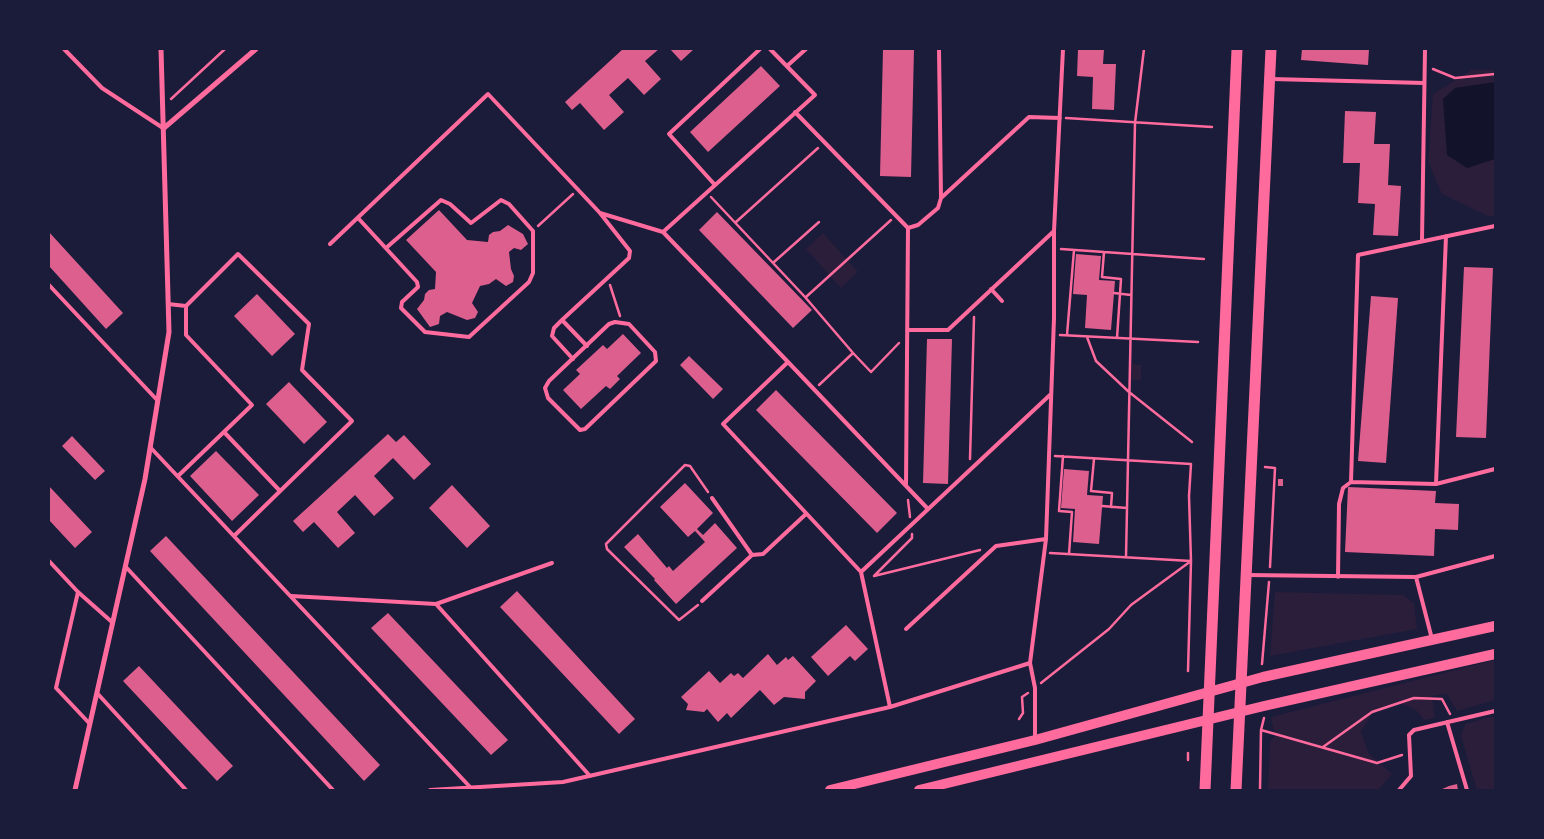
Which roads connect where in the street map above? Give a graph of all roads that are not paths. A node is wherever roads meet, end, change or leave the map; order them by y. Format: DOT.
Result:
graph roads {
  1 [pos="64,49"];
  2 [pos="161,49"];
  3 [pos="256,49"];
  4 [pos="760,49"];
  5 [pos="770,49"];
  6 [pos="806,49"];
  7 [pos="1063,49"];
  8 [pos="1237,49"];
  9 [pos="1271,49"];
  10 [pos="1425,49"];
  11 [pos="941,50"];
  12 [pos="787,66"];
  13 [pos="1270,79"];
  14 [pos="1424,83"];
  15 [pos="795,112"];
  16 [pos="1060,118"];
  17 [pos="164,128"];
  18 [pos="715,185"];
  19 [pos="941,198"];
  20 [pos="600,213"];
  21 [pos="358,218"];
  22 [pos="1495,226"];
  23 [pos="908,228"];
  24 [pos="1054,230"];
  25 [pos="663,232"];
  26 [pos="1446,236"];
  27 [pos="1422,240"];
  28 [pos="330,244"];
  29 [pos="386,248"];
  30 [pos="49,286"];
  31 [pos="992,289"];
  32 [pos="1002,301"];
  33 [pos="168,304"];
  34 [pos="186,306"];
  35 [pos="562,320"];
  36 [pos="907,333"];
  37 [pos="587,346"];
  38 [pos="573,359"];
  39 [pos="788,362"];
  40 [pos="1051,394"];
  41 [pos="158,401"];
  42 [pos="224,432"];
  43 [pos="150,447"];
  44 [pos="1495,468"];
  45 [pos="178,476"];
  46 [pos="1351,482"];
  47 [pos="1436,484"];
  48 [pos="906,486"];
  49 [pos="280,491"];
  50 [pos="712,498"];
  51 [pos="928,509"];
  52 [pos="806,514"];
  53 [pos="234,536"];
  54 [pos="1046,540"];
  55 [pos="752,556"];
  56 [pos="1495,556"];
  57 [pos="49,561"];
  58 [pos="552,563"];
  59 [pos="125,566"];
  60 [pos="861,572"];
  61 [pos="1247,575"];
  62 [pos="1338,577"];
  63 [pos="1416,577"];
  64 [pos="78,592"];
  65 [pos="291,596"];
  66 [pos="702,601"];
  67 [pos="436,604"];
  68 [pos="112,623"];
  69 [pos="1495,626"];
  70 [pos="906,629"];
  71 [pos="1432,639"];
  72 [pos="1495,654"];
  73 [pos="1030,663"];
  74 [pos="1241,683"];
  75 [pos="1208,691"];
  76 [pos="97,693"];
  77 [pos="890,707"];
  78 [pos="1495,711"];
  79 [pos="1240,713"];
  80 [pos="1207,721"];
  81 [pos="1446,722"];
  82 [pos="90,724"];
  83 [pos="1035,740"];
  84 [pos="590,776"];
  85 [pos="471,788"];
  86 [pos="75,790"];
  87 [pos="186,790"];
  88 [pos="333,790"];
  89 [pos="430,790"];
  90 [pos="830,790"];
  91 [pos="919,790"];
  92 [pos="1205,790"];
  93 [pos="1236,790"];
  94 [pos="1399,790"];
  95 [pos="1467,790"];
  1 -- 17 [label="lane"];
  2 -- 17 [label="street"];
  3 -- 17 [label="street"];
  4 -- 18 [label="lane"];
  5 -- 12 [label="lane"];
  6 -- 12 [label="lane"];
  7 -- 16 [label="lane"];
  8 -- 75 [label="main road"];
  9 -- 13 [label="main road"];
  10 -- 14 [label="lane"];
  11 -- 19 [label="lane"];
  12 -- 15 [label="lane"];
  13 -- 14 [label="lane"];
  13 -- 61 [label="main road"];
  14 -- 27 [label="lane"];
  15 -- 18 [label="lane"];
  15 -- 23 [label="lane"];
  16 -- 19 [label="lane"];
  16 -- 24 [label="lane"];
  17 -- 33 [label="street"];
  18 -- 25 [label="lane"];
  19 -- 23 [label="lane"];
  20 -- 21 [label="lane"];
  20 -- 25 [label="lane"];
  20 -- 35 [label="lane"];
  21 -- 28 [label="lane"];
  21 -- 29 [label="lane"];
  22 -- 26 [label="lane"];
  23 -- 36 [label="lane"];
  24 -- 31 [label="lane"];
  24 -- 40 [label="lane"];
  25 -- 39 [label="lane"];
  26 -- 27 [label="lane"];
  26 -- 47 [label="lane"];
  27 -- 46 [label="lane"];
  29 -- 29 [label="lane"];
  30 -- 41 [label="lane"];
  31 -- 32 [label="lane"];
  31 -- 36 [label="lane"];
  33 -- 34 [label="lane"];
  33 -- 41 [label="street"];
  34 -- 42 [label="lane"];
  34 -- 49 [label="lane"];
  35 -- 37 [label="lane"];
  35 -- 38 [label="lane"];
  36 -- 48 [label="lane"];
  37 -- 38 [label="lane"];
  37 -- 38 [label="lane"];
  39 -- 48 [label="lane"];
  39 -- 52 [label="lane"];
  40 -- 51 [label="lane"];
  40 -- 54 [label="lane"];
  41 -- 43 [label="street"];
  42 -- 45 [label="lane"];
  42 -- 49 [label="lane"];
  43 -- 45 [label="lane"];
  43 -- 59 [label="street"];
  44 -- 47 [label="lane"];
  45 -- 53 [label="lane"];
  46 -- 47 [label="lane"];
  46 -- 62 [label="lane"];
  48 -- 51 [label="lane"];
  49 -- 53 [label="lane"];
  50 -- 55 [label="lane"];
  51 -- 60 [label="lane"];
  52 -- 55 [label="lane"];
  52 -- 60 [label="lane"];
  53 -- 65 [label="lane"];
  54 -- 70 [label="lane"];
  54 -- 73 [label="lane"];
  55 -- 66 [label="lane"];
  56 -- 63 [label="lane"];
  57 -- 64 [label="lane"];
  58 -- 67 [label="lane"];
  59 -- 68 [label="street"];
  59 -- 88 [label="lane"];
  60 -- 77 [label="lane"];
  61 -- 62 [label="lane"];
  61 -- 74 [label="main road"];
  62 -- 63 [label="lane"];
  63 -- 71 [label="lane"];
  64 -- 68 [label="lane"];
  64 -- 82 [label="lane"];
  65 -- 67 [label="lane"];
  65 -- 85 [label="lane"];
  67 -- 84 [label="lane"];
  68 -- 76 [label="street"];
  69 -- 71 [label="main road"];
  71 -- 74 [label="main road"];
  72 -- 79 [label="main road"];
  73 -- 77 [label="lane"];
  73 -- 83 [label="lane"];
  74 -- 75 [label="main road"];
  74 -- 79 [label="main road"];
  75 -- 80 [label="main road"];
  75 -- 83 [label="main road"];
  76 -- 82 [label="street"];
  76 -- 87 [label="lane"];
  77 -- 84 [label="lane"];
  78 -- 81 [label="lane"];
  79 -- 80 [label="main road"];
  79 -- 93 [label="main road"];
  80 -- 91 [label="main road"];
  80 -- 92 [label="main road"];
  81 -- 94 [label="lane"];
  81 -- 95 [label="lane"];
  82 -- 86 [label="street"];
  83 -- 90 [label="main road"];
  84 -- 85 [label="lane"];
  85 -- 89 [label="lane"];
}
